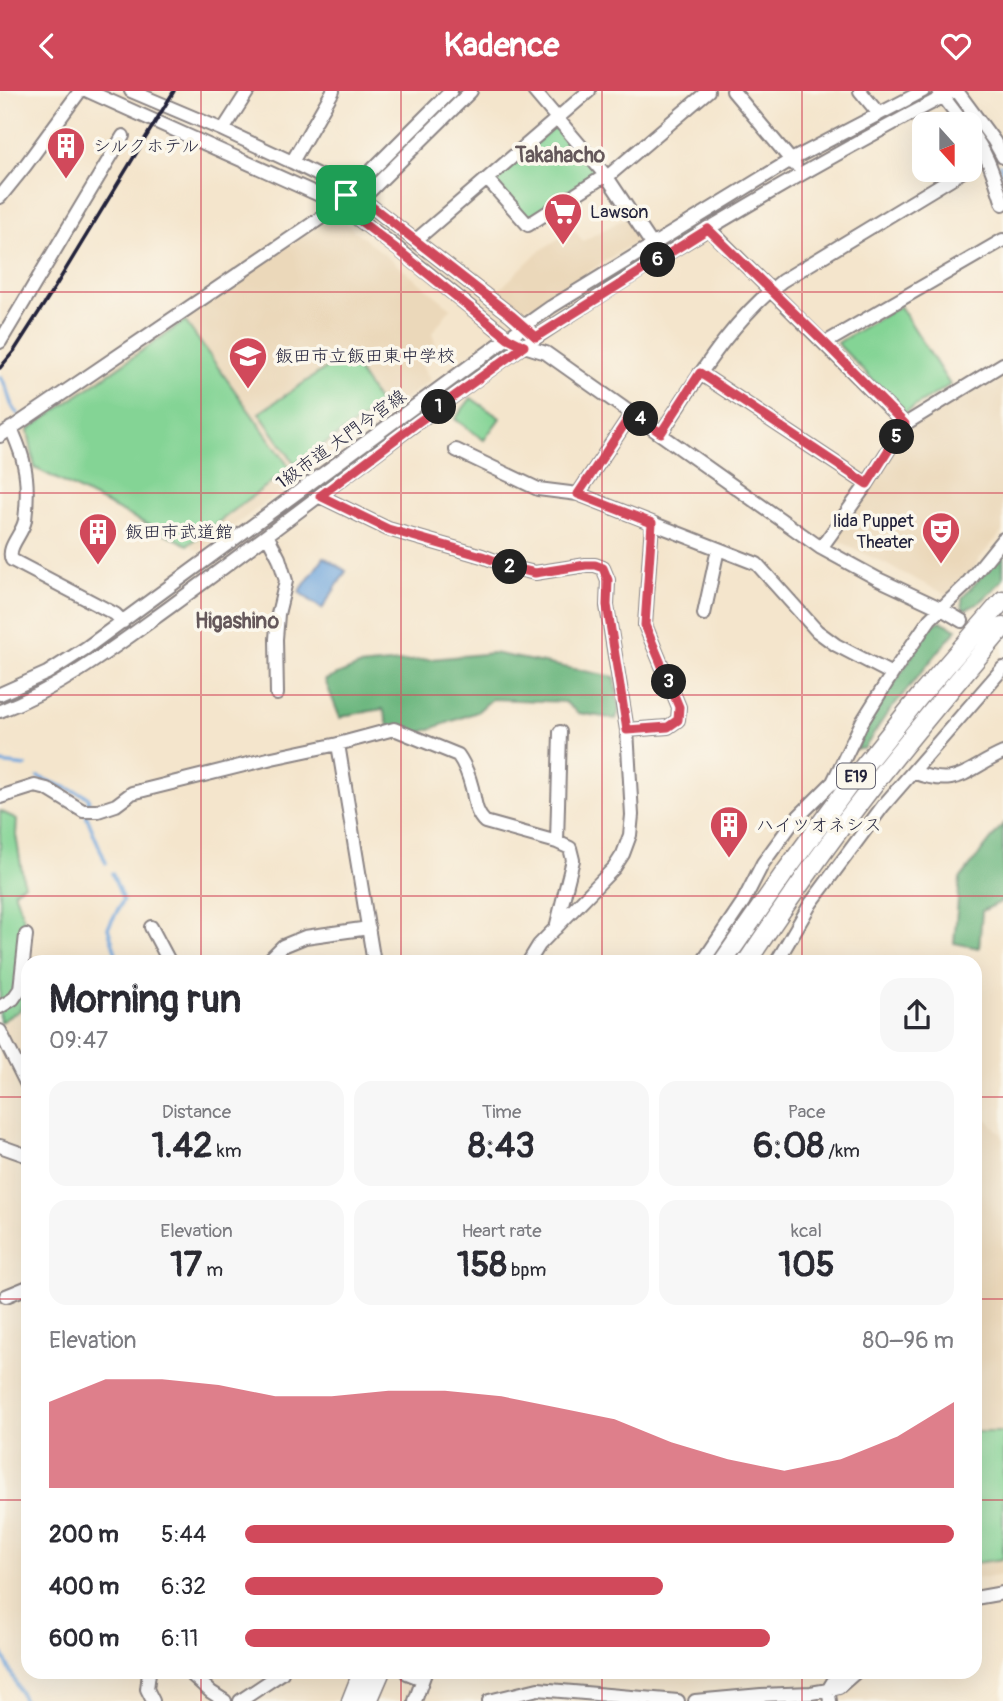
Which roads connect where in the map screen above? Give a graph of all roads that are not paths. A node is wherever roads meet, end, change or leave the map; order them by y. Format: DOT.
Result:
graph roads {
  1 [pos="80,91"];
  2 [pos="88,91"];
  3 [pos="131,91"];
  4 [pos="248,91"];
  5 [pos="333,91"];
  6 [pos="451,91"];
  7 [pos="471,91"];
  8 [pos="534,91"];
  9 [pos="589,91"];
  10 [pos="708,91"];
  11 [pos="733,91"];
  12 [pos="860,91"];
  13 [pos="923,91"];
  14 [pos="948,92"];
  15 [pos="958,112"];
  16 [pos="879,114"];
  17 [pos="557,118"];
  18 [pos="223,130"];
  19 [pos="123,135"];
  20 [pos="982,146"];
  21 [pos="1003,155"];
  22 [pos="986,157"];
  23 [pos="791,160"];
  24 [pos="982,160"];
  25 [pos="292,162"];
  26 [pos="801,174"];
  27 [pos="606,176"];
  28 [pos="487,179"];
  29 [pos="945,182"];
  30 [pos="350,191"];
  31 [pos="0,197"];
  32 [pos="362,199"];
  33 [pos="1003,204"];
  34 [pos="337,207"];
  35 [pos="708,229"];
  36 [pos="416,240"];
  37 [pos="1003,240"];
  38 [pos="653,246"];
  39 [pos="770,290"];
  40 [pos="524,326"];
  41 [pos="536,337"];
  42 [pos="508,338"];
  43 [pos="0,342"];
  44 [pos="825,343"];
  45 [pos="524,346"];
  46 [pos="546,353"];
  47 [pos="1003,365"];
  48 [pos="700,373"];
  49 [pos="632,413"];
  50 [pos="905,424"];
  51 [pos="11,428"];
  52 [pos="661,433"];
  53 [pos="0,436"];
  54 [pos="456,450"];
  55 [pos="867,484"];
  56 [pos="578,494"];
  57 [pos="320,496"];
  58 [pos="652,523"];
  59 [pos="267,535"];
  60 [pos="1003,539"];
  61 [pos="821,548"];
  62 [pos="718,549"];
  63 [pos="1003,600"];
  64 [pos="940,608"];
  65 [pos="704,614"];
  66 [pos="962,621"];
  67 [pos="122,622"];
  68 [pos="1002,639"];
  69 [pos="1003,668"];
  70 [pos="892,674"];
  71 [pos="0,694"];
  72 [pos="276,694"];
  73 [pos="0,711"];
  74 [pos="627,730"];
  75 [pos="560,732"];
  76 [pos="338,744"];
  77 [pos="1003,753"];
  78 [pos="913,772"];
  79 [pos="0,797"];
  80 [pos="557,842"];
  81 [pos="151,926"];
  82 [pos="369,928"];
  83 [pos="556,929"];
  84 [pos="26,935"];
  85 [pos="24,955"];
  86 [pos="166,955"];
  87 [pos="274,955"];
  88 [pos="373,955"];
  89 [pos="533,955"];
  90 [pos="707,955"];
  91 [pos="727,955"];
  92 [pos="751,955"];
  93 [pos="781,955"];
  94 [pos="21,980"];
  95 [pos="0,1007"];
  96 [pos="0,1031"];
  97 [pos="21,1073"];
  98 [pos="0,1146"];
  99 [pos="21,1154"];
  100 [pos="21,1290"];
  101 [pos="6,1296"];
  102 [pos="1003,1593"];
  103 [pos="982,1597"];
  104 [pos="148,1679"];
  105 [pos="197,1679"];
  106 [pos="273,1679"];
  107 [pos="360,1679"];
  108 [pos="377,1679"];
  109 [pos="422,1679"];
  110 [pos="835,1679"];
  111 [pos="848,1679"];
  112 [pos="829,1696"];
  113 [pos="762,1698"];
  114 [pos="152,1701"];
  115 [pos="225,1701"];
  116 [pos="240,1701"];
  117 [pos="351,1701"];
  118 [pos="368,1701"];
  119 [pos="415,1701"];
  120 [pos="489,1701"];
  121 [pos="678,1701"];
  122 [pos="695,1701"];
  1 -- 31 [label="street"];
  2 -- 34 [label="street"];
  3 -- 18 [label="street"];
  4 -- 18 [label="street"];
  5 -- 25 [label="street"];
  6 -- 30 [label="street"];
  7 -- 32 [label="street"];
  8 -- 17 [label="street"];
  9 -- 17 [label="street"];
  10 -- 27 [label="street"];
  11 -- 23 [label="street"];
  12 -- 16 [label="street"];
  13 -- 16 [label="street, 1級市道 大門今宮線"];
  14 -- 15 [label="street"];
  14 -- 21 [label="street"];
  14 -- 26 [label="street"];
  16 -- 23 [label="street, 1級市道 大門今宮線"];
  17 -- 27 [label="street"];
  17 -- 28 [label="street"];
  18 -- 25 [label="street"];
  19 -- 43 [label="street"];
  20 -- 22 [label="street"];
  21 -- 22 [label="street"];
  22 -- 24 [label="street"];
  22 -- 33 [label="street"];
  23 -- 26 [label="street"];
  23 -- 38 [label="street, 1級市道 大門今宮線"];
  25 -- 30 [label="street"];
  26 -- 35 [label="street"];
  27 -- 28 [label="street"];
  27 -- 38 [label="street"];
  28 -- 36 [label="street"];
  29 -- 39 [label="street"];
  30 -- 32 [label="street"];
  30 -- 34 [label="street"];
  32 -- 34 [label="street"];
  32 -- 36 [label="street"];
  34 -- 42 [label="street"];
  34 -- 51 [label="street"];
  35 -- 39 [label="street"];
  35 -- 41 [label="street"];
  36 -- 40 [label="street"];
  37 -- 44 [label="street"];
  38 -- 40 [label="street, 1級市道 大門今宮線"];
  39 -- 44 [label="street"];
  39 -- 48 [label="street"];
  40 -- 41 [label="street"];
  40 -- 42 [label="street, 1級市道 大門今宮線"];
  41 -- 45 [label="street"];
  41 -- 46 [label="street"];
  42 -- 45 [label="street"];
  42 -- 67 [label="street, 1級市道 大門今宮線"];
  44 -- 50 [label="street"];
  45 -- 46 [label="street"];
  45 -- 57 [label="street"];
  46 -- 49 [label="street"];
  47 -- 50 [label="street"];
  48 -- 52 [label="street"];
  48 -- 55 [label="street"];
  49 -- 52 [label="street"];
  49 -- 56 [label="street"];
  50 -- 55 [label="street"];
  51 -- 53 [label="street"];
  51 -- 67 [label="street"];
  52 -- 61 [label="street"];
  54 -- 56 [label="street"];
  55 -- 61 [label="street"];
  56 -- 58 [label="street"];
  57 -- 59 [label="street"];
  57 -- 74 [label="street"];
  58 -- 62 [label="street"];
  58 -- 74 [label="street"];
  59 -- 72 [label="street"];
  59 -- 73 [label="street"];
  60 -- 64 [label="street"];
  61 -- 64 [label="street"];
  62 -- 65 [label="street"];
  62 -- 70 [label="street"];
  63 -- 91 [label="highway, E19"];
  64 -- 66 [label="street"];
  64 -- 70 [label="street"];
  67 -- 71 [label="street, 1級市道 大門今宮線"];
  68 -- 92 [label="highway, E19"];
  69 -- 78 [label="street"];
  70 -- 90 [label="street"];
  74 -- 83 [label="street"];
  75 -- 80 [label="street"];
  76 -- 79 [label="street"];
  76 -- 80 [label="street"];
  76 -- 82 [label="street"];
  77 -- 78 [label="street"];
  78 -- 93 [label="street"];
  80 -- 83 [label="street"];
  81 -- 86 [label="street"];
  82 -- 87 [label="street"];
  82 -- 88 [label="street"];
  83 -- 89 [label="street"];
  84 -- 85 [label="street"];
  94 -- 95 [label="street"];
  96 -- 97 [label="street"];
  98 -- 99 [label="street"];
  100 -- 101 [label="street"];
  102 -- 103 [label="street"];
  104 -- 114 [label="street"];
  105 -- 115 [label="street"];
  106 -- 116 [label="street"];
  107 -- 117 [label="highway"];
  108 -- 118 [label="highway"];
  109 -- 119 [label="street"];
  110 -- 112 [label="street"];
  111 -- 112 [label="street"];
  112 -- 113 [label="street"];
  113 -- 122 [label="street"];
  120 -- 121 [label="street"];
}
